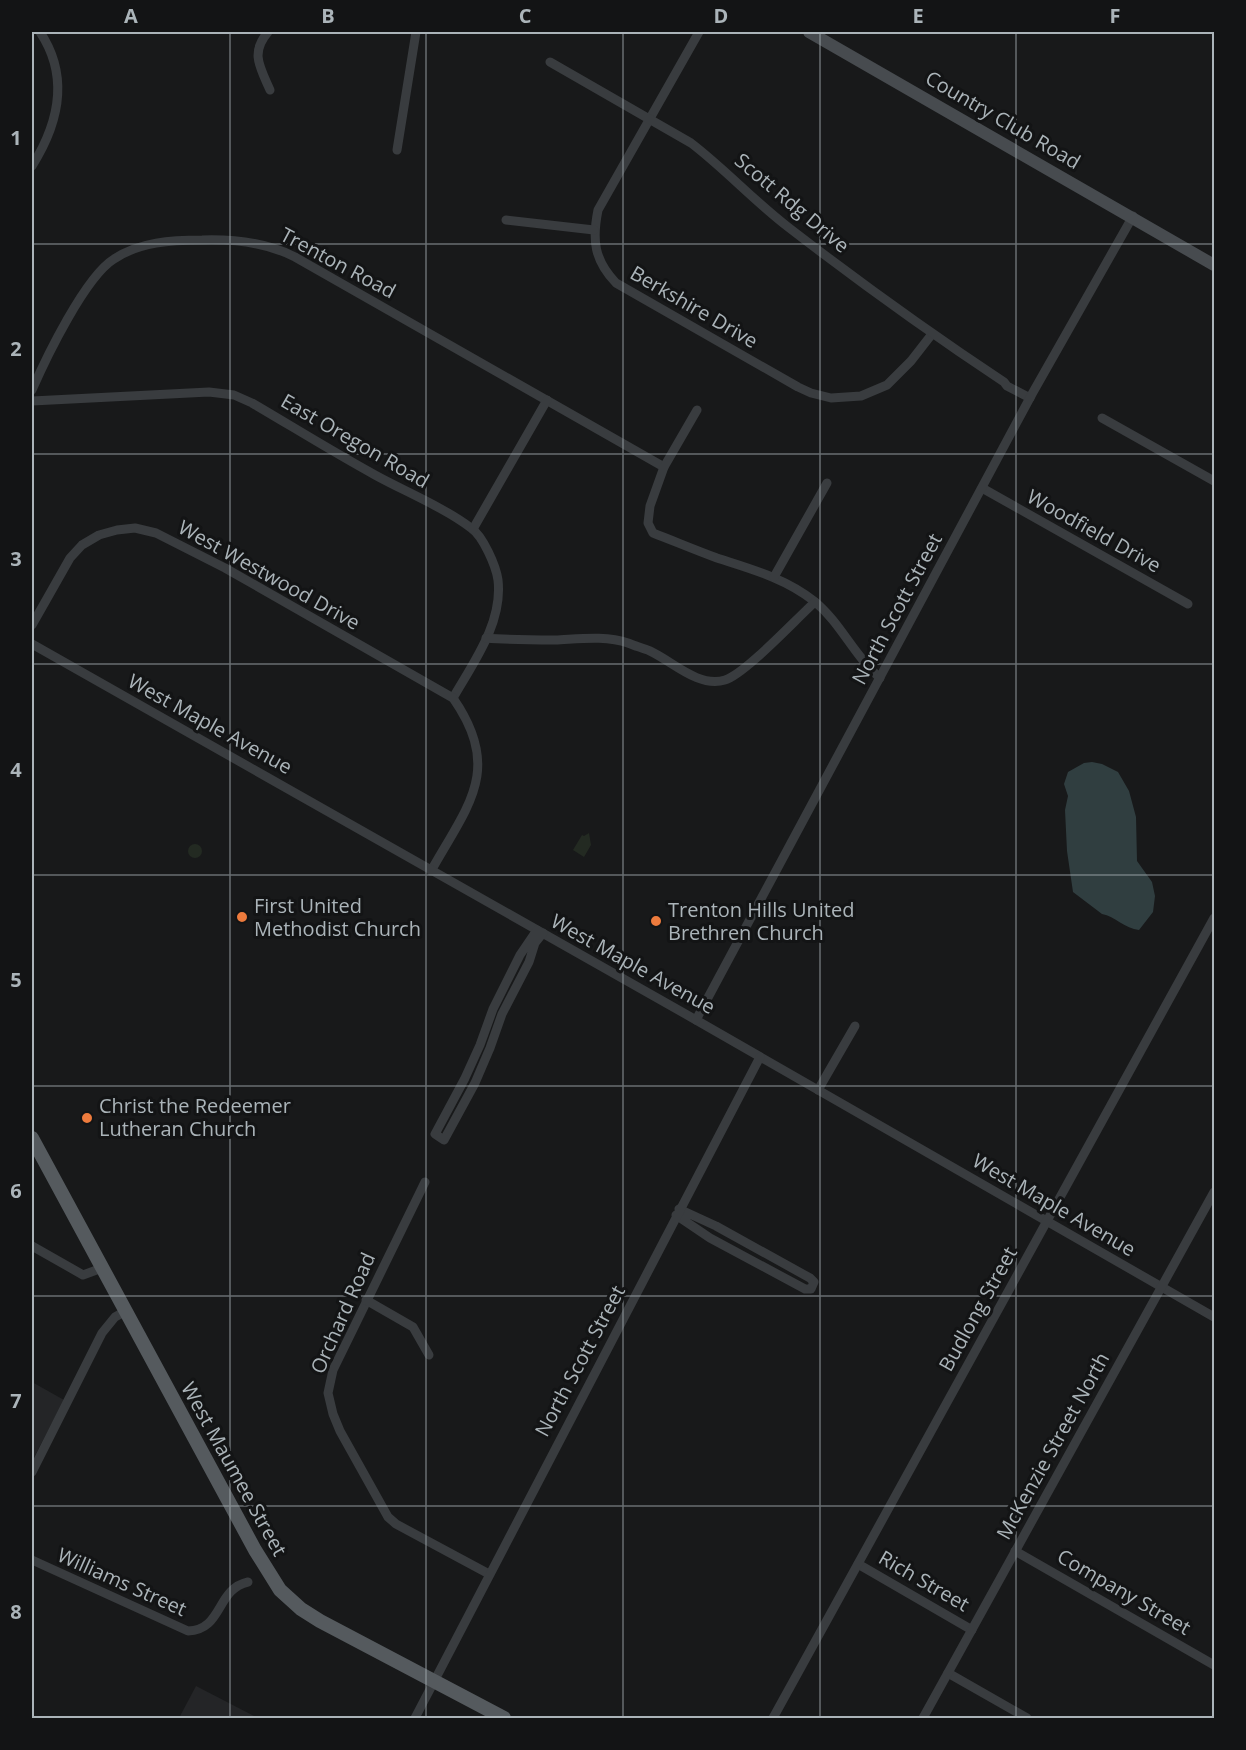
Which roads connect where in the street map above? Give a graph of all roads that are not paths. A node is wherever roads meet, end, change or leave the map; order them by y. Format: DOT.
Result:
graph roads {
  1 [pos="40,32"];
  2 [pos="267,32"];
  3 [pos="416,32"];
  4 [pos="699,32"];
  5 [pos="809,32"];
  6 [pos="550,62"];
  7 [pos="270,90"];
  8 [pos="649,118"];
  9 [pos="397,150"];
  10 [pos="32,166"];
  11 [pos="1133,216"];
  12 [pos="506,220"];
  13 [pos="594,230"];
  14 [pos="1215,265"];
  15 [pos="932,334"];
  16 [pos="32,390"];
  17 [pos="1031,396"];
  18 [pos="547,400"];
  19 [pos="32,401"];
  20 [pos="697,410"];
  21 [pos="1102,418"];
  22 [pos="664,466"];
  23 [pos="1215,481"];
  24 [pos="827,483"];
  25 [pos="982,488"];
  26 [pos="473,529"];
  27 [pos="774,577"];
  28 [pos="814,602"];
  29 [pos="1188,604"];
  30 [pos="32,625"];
  31 [pos="486,638"];
  32 [pos="32,644"];
  33 [pos="880,678"];
  34 [pos="453,698"];
  35 [pos="431,871"];
  36 [pos="1215,918"];
  37 [pos="540,932"];
  38 [pos="497,1012"];
  39 [pos="696,1020"];
  40 [pos="855,1026"];
  41 [pos="760,1057"];
  42 [pos="465,1078"];
  43 [pos="475,1083"];
  44 [pos="818,1090"];
  45 [pos="32,1138"];
  46 [pos="425,1182"];
  47 [pos="1215,1192"];
  48 [pos="678,1212"];
  49 [pos="1046,1222"];
  50 [pos="32,1246"];
  51 [pos="763,1252"];
  52 [pos="757,1263"];
  53 [pos="102,1268"];
  54 [pos="1162,1288"];
  55 [pos="366,1300"];
  56 [pos="124,1312"];
  57 [pos="1215,1317"];
  58 [pos="429,1355"];
  59 [pos="32,1472"];
  60 [pos="1016,1551"];
  61 [pos="32,1560"];
  62 [pos="858,1564"];
  63 [pos="489,1574"];
  64 [pos="248,1581"];
  65 [pos="972,1630"];
  66 [pos="1215,1665"];
  67 [pos="948,1673"];
  68 [pos="433,1682"];
  69 [pos="500,1718"];
  70 [pos="415,1719"];
  71 [pos="773,1719"];
  72 [pos="923,1719"];
  73 [pos="1027,1719"];
  1 -- 10 [label="street"];
  2 -- 7 [label="street"];
  3 -- 9 [label="street"];
  4 -- 8 [label="street, Berkshire Drive"];
  5 -- 11 [label="street, Country Club Road"];
  6 -- 8 [label="street, Scott Rdg Drive"];
  8 -- 13 [label="street, Berkshire Drive"];
  8 -- 15 [label="street, Scott Rdg Drive"];
  11 -- 14 [label="street, Country Club Road"];
  11 -- 17 [label="street, North Scott Street"];
  12 -- 13 [label="street"];
  13 -- 15 [label="street, Berkshire Drive"];
  15 -- 17 [label="street, Scott Rdg Drive"];
  16 -- 18 [label="street, Trenton Road"];
  17 -- 25 [label="street, North Scott Street"];
  18 -- 22 [label="street, Trenton Road"];
  18 -- 26 [label="street"];
  19 -- 26 [label="street, East Oregon Road"];
  20 -- 22 [label="street"];
  21 -- 23 [label="street"];
  22 -- 27 [label="street"];
  24 -- 27 [label="street"];
  25 -- 29 [label="street, Woodfield Drive"];
  25 -- 33 [label="street, North Scott Street"];
  26 -- 31 [label="street, East Oregon Road"];
  27 -- 28 [label="street"];
  28 -- 31 [label="street"];
  28 -- 33 [label="street"];
  30 -- 34 [label="street, West Westwood Drive"];
  31 -- 34 [label="street, East Oregon Road"];
  32 -- 35 [label="street, West Maple Avenue"];
  33 -- 39 [label="street, North Scott Street"];
  34 -- 35 [label="street"];
  35 -- 37 [label="street, West Maple Avenue"];
  36 -- 49 [label="street, Budlong Street"];
  37 -- 38 [label="street"];
  37 -- 39 [label="street, West Maple Avenue"];
  38 -- 42 [label="street"];
  38 -- 43 [label="street"];
  39 -- 41 [label="street, West Maple Avenue"];
  40 -- 44 [label="street"];
  41 -- 44 [label="street, West Maple Avenue"];
  41 -- 48 [label="street, North Scott Street"];
  42 -- 43 [label="street"];
  42 -- 43 [label="street"];
  44 -- 49 [label="street, West Maple Avenue"];
  45 -- 53 [label="main road, West Maumee Street"];
  46 -- 55 [label="street, Orchard Road"];
  47 -- 54 [label="street, McKenzie Street North"];
  48 -- 51 [label="street"];
  48 -- 52 [label="street"];
  48 -- 63 [label="street, North Scott Street"];
  49 -- 54 [label="street, West Maple Avenue"];
  49 -- 62 [label="street, Budlong Street"];
  50 -- 53 [label="street"];
  51 -- 52 [label="street"];
  51 -- 52 [label="street"];
  53 -- 56 [label="main road, West Maumee Street"];
  54 -- 57 [label="street, West Maple Avenue"];
  54 -- 60 [label="street, McKenzie Street North"];
  55 -- 58 [label="street"];
  55 -- 63 [label="street, Orchard Road"];
  56 -- 59 [label="street"];
  56 -- 68 [label="main road, West Maumee Street"];
  60 -- 65 [label="street, McKenzie Street North"];
  60 -- 66 [label="street, Company Street"];
  61 -- 64 [label="street, Williams Street"];
  62 -- 65 [label="street, Rich Street"];
  62 -- 71 [label="street, Budlong Street"];
  63 -- 68 [label="street, North Scott Street"];
  65 -- 67 [label="street, McKenzie Street North"];
  67 -- 72 [label="street, McKenzie Street North"];
  67 -- 73 [label="street"];
  68 -- 69 [label="main road, West Maumee Street"];
  68 -- 70 [label="street, North Scott Street"];
}
